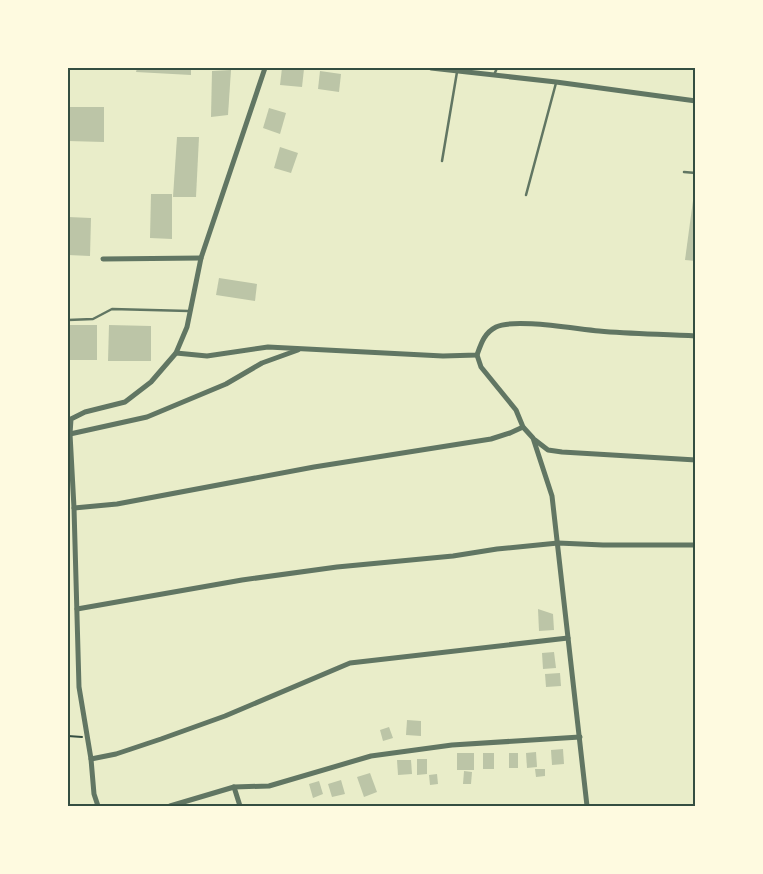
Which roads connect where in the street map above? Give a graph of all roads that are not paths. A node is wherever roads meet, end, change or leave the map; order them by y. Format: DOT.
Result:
graph roads {
  1 [pos="265,68"];
  2 [pos="431,68"];
  3 [pos="497,68"];
  4 [pos="457,70"];
  5 [pos="494,75"];
  6 [pos="556,82"];
  7 [pos="696,101"];
  8 [pos="442,161"];
  9 [pos="684,172"];
  10 [pos="696,173"];
  11 [pos="526,195"];
  12 [pos="103,258"];
  13 [pos="201,258"];
  14 [pos="190,311"];
  15 [pos="68,320"];
  16 [pos="696,336"];
  17 [pos="301,349"];
  18 [pos="176,353"];
  19 [pos="477,355"];
  20 [pos="523,427"];
  21 [pos="70,434"];
  22 [pos="533,438"];
  23 [pos="696,460"];
  24 [pos="74,508"];
  25 [pos="558,543"];
  26 [pos="696,545"];
  27 [pos="77,609"];
  28 [pos="568,638"];
  29 [pos="580,737"];
  30 [pos="91,759"];
  31 [pos="234,787"];
  32 [pos="98,806"];
  33 [pos="170,806"];
  34 [pos="240,806"];
  35 [pos="587,806"];
  1 -- 13 [label="street"];
  2 -- 4 [label="street"];
  3 -- 5 [label="lane"];
  4 -- 5 [label="street"];
  4 -- 8 [label="lane"];
  5 -- 6 [label="street"];
  6 -- 7 [label="street"];
  6 -- 11 [label="lane"];
  9 -- 10 [label="lane"];
  12 -- 13 [label="street"];
  13 -- 14 [label="street"];
  14 -- 15 [label="lane"];
  14 -- 18 [label="street"];
  16 -- 19 [label="street"];
  17 -- 18 [label="street"];
  17 -- 19 [label="street"];
  17 -- 21 [label="street"];
  18 -- 21 [label="street"];
  19 -- 20 [label="street"];
  20 -- 22 [label="street"];
  20 -- 24 [label="street"];
  21 -- 24 [label="street"];
  22 -- 23 [label="street"];
  22 -- 25 [label="street"];
  24 -- 27 [label="street"];
  25 -- 26 [label="street"];
  25 -- 27 [label="street"];
  25 -- 28 [label="street"];
  27 -- 30 [label="street"];
  28 -- 29 [label="street"];
  28 -- 30 [label="street"];
  29 -- 31 [label="street"];
  29 -- 35 [label="street"];
  30 -- 32 [label="street"];
  31 -- 33 [label="street"];
  31 -- 34 [label="street"];
}
